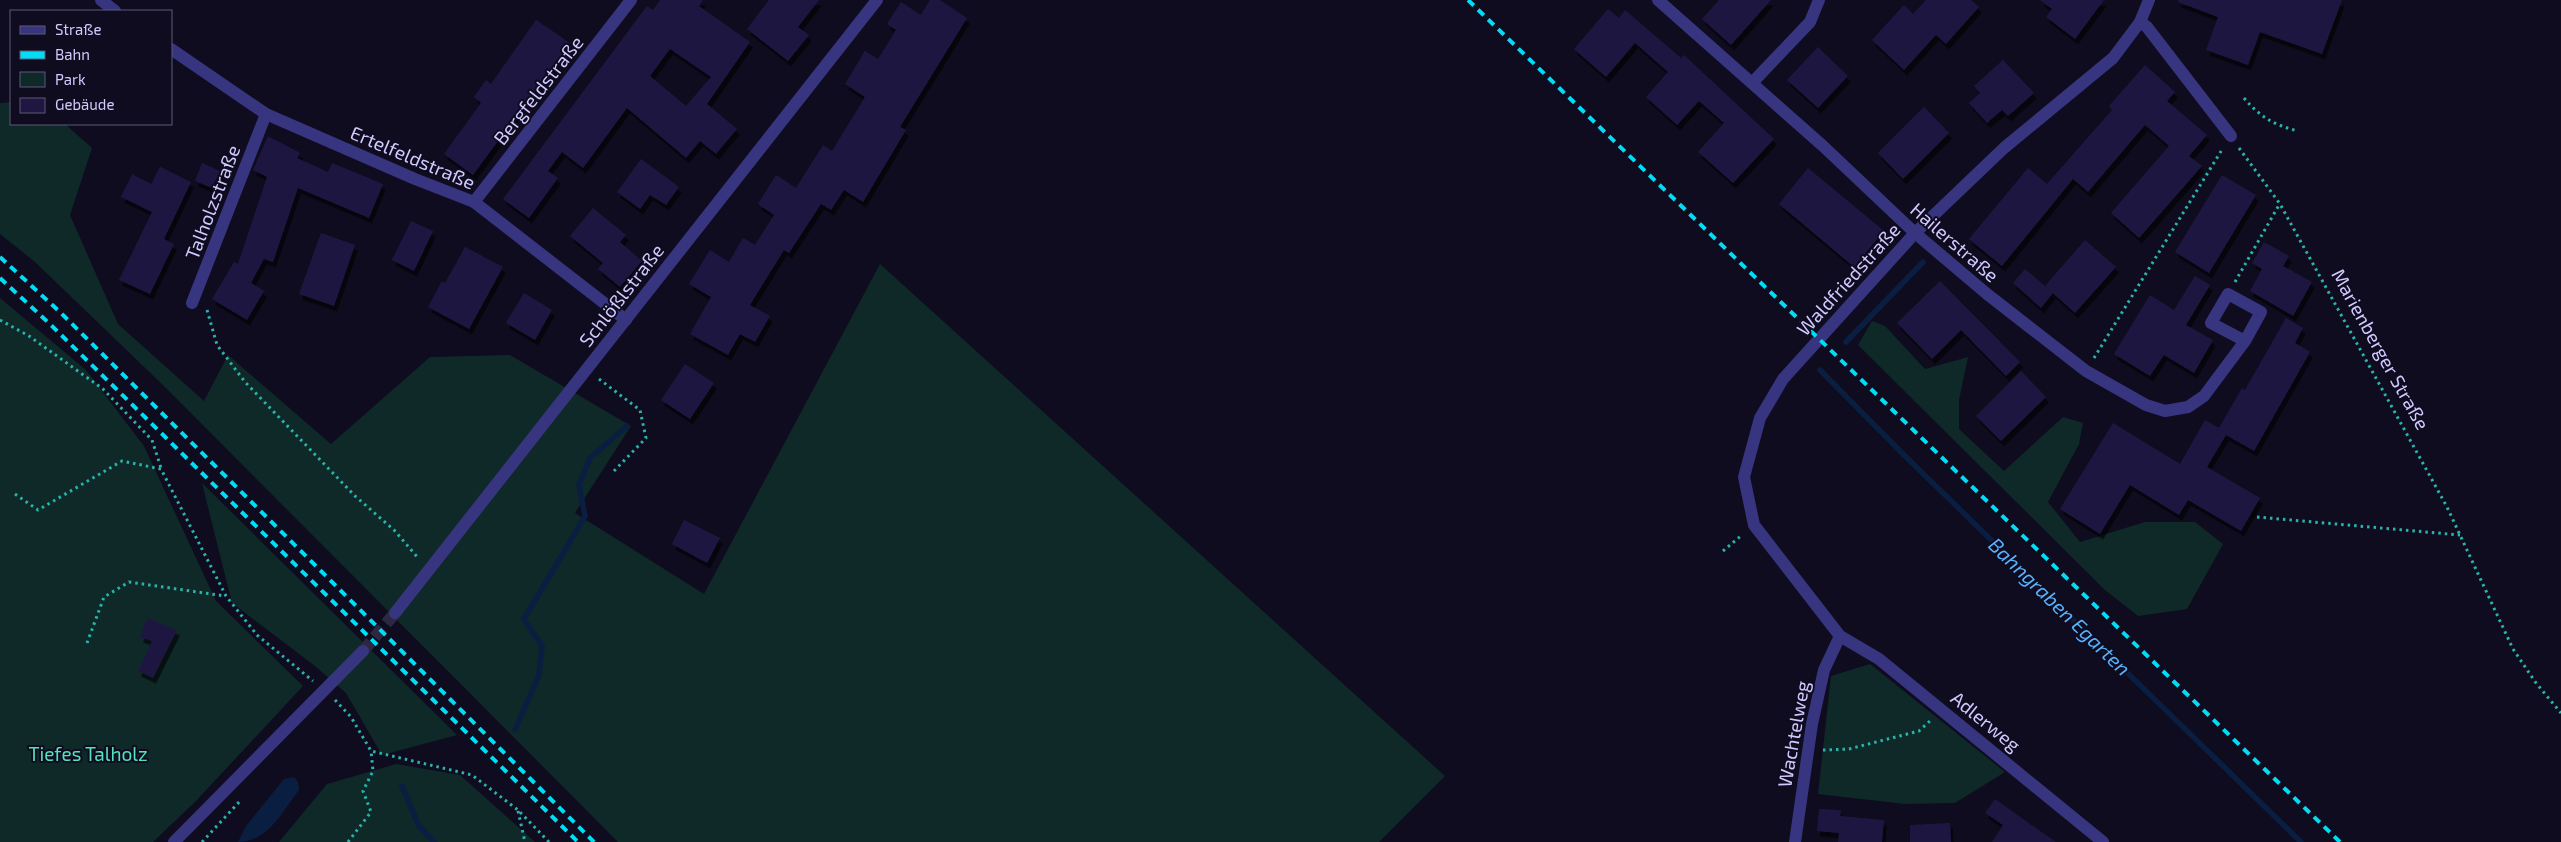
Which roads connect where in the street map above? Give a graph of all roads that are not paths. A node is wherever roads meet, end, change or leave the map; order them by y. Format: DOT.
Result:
graph roads {
  1 [pos="101,0"];
  2 [pos="631,0"];
  3 [pos="877,0"];
  4 [pos="1658,0"];
  5 [pos="1820,0"];
  6 [pos="2149,0"];
  7 [pos="115,10"];
  8 [pos="2140,22"];
  9 [pos="172,50"];
  10 [pos="1752,83"];
  11 [pos="266,114"];
  12 [pos="2231,136"];
  13 [pos="474,202"];
  14 [pos="1914,233"];
  15 [pos="192,303"];
  16 [pos="626,320"];
  17 [pos="2245,342"];
  18 [pos="395,613"];
  19 [pos="1840,636"];
  20 [pos="363,651"];
  21 [pos="174,842"];
  22 [pos="1795,842"];
  23 [pos="2103,842"];
  1 -- 7 [label="street"];
  2 -- 13 [label="street, Bergfeldstraße"];
  3 -- 16 [label="street, Schlößlstraße"];
  4 -- 10 [label="street, Hailerstraße"];
  5 -- 10 [label="street"];
  6 -- 8 [label="street, Waldfriedstraße"];
  8 -- 12 [label="street"];
  8 -- 14 [label="street, Waldfriedstraße"];
  9 -- 11 [label="street, Ertelfeldstraße"];
  10 -- 14 [label="street, Hailerstraße"];
  11 -- 13 [label="street, Ertelfeldstraße"];
  11 -- 15 [label="street, Talholzstraße"];
  13 -- 16 [label="street, Ertelfeldstraße"];
  14 -- 17 [label="street, Hailerstraße"];
  14 -- 19 [label="street, Waldfriedstraße"];
  16 -- 18 [label="street, Schlößlstraße"];
  17 -- 17 [label="street, Hailerstraße"];
  19 -- 22 [label="street, Wachtelweg"];
  19 -- 23 [label="street, Adlerweg"];
  20 -- 21 [label="street"];
}
